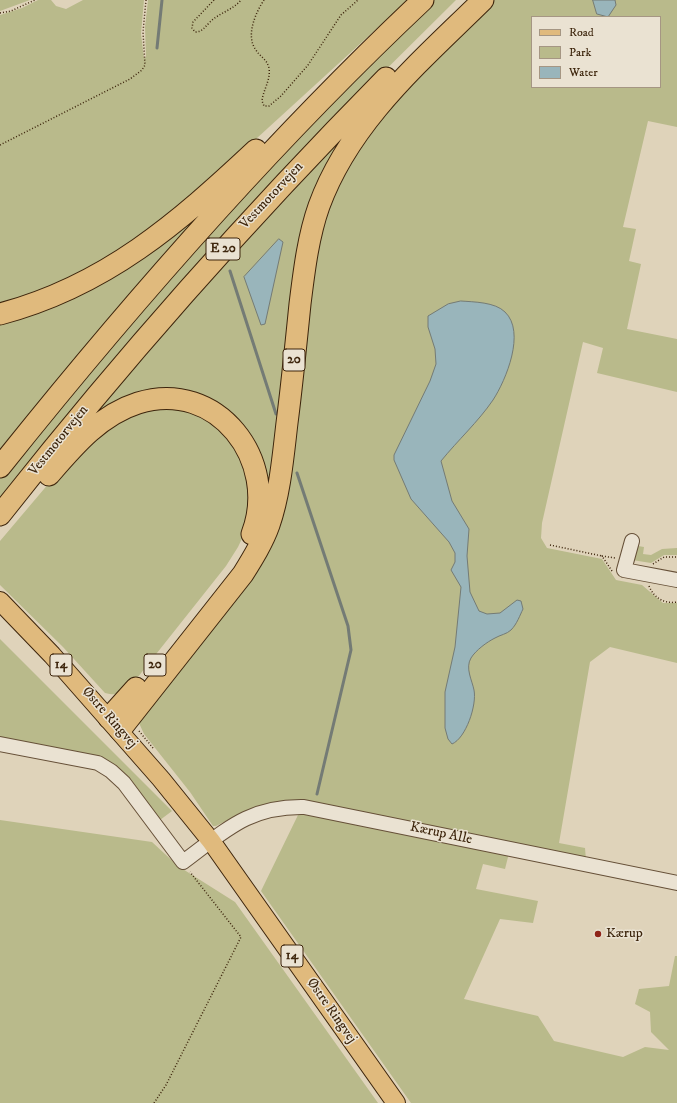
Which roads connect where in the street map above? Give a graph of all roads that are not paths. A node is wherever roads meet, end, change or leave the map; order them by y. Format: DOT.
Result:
graph roads {
  1 [pos="423,0"];
  2 [pos="465,0"];
  3 [pos="483,0"];
  4 [pos="406,17"];
  5 [pos="0,314"];
  6 [pos="0,467"];
  7 [pos="0,515"];
  8 [pos="0,531"];
  9 [pos="632,541"];
  10 [pos="677,580"];
  11 [pos="0,601"];
  12 [pos="115,724"];
  13 [pos="0,744"];
  14 [pos="211,841"];
  15 [pos="677,883"];
  16 [pos="396,1103"];
  1 -- 4 [label="highway, Vestmotorvejen / E 20"];
  2 -- 7 [label="highway, Vestmotorvejen / E 20"];
  3 -- 12 [label="highway, 20"];
  4 -- 5 [label="highway"];
  4 -- 6 [label="highway, Vestmotorvejen / E 20"];
  8 -- 12 [label="highway, 20"];
  9 -- 10 [label="street"];
  11 -- 12 [label="main road, Østre Ringvej / 14"];
  12 -- 14 [label="main road, Østre Ringvej / 14"];
  13 -- 14 [label="street"];
  14 -- 15 [label="street, Kærup Alle"];
  14 -- 16 [label="main road, Østre Ringvej / 14"];
}
